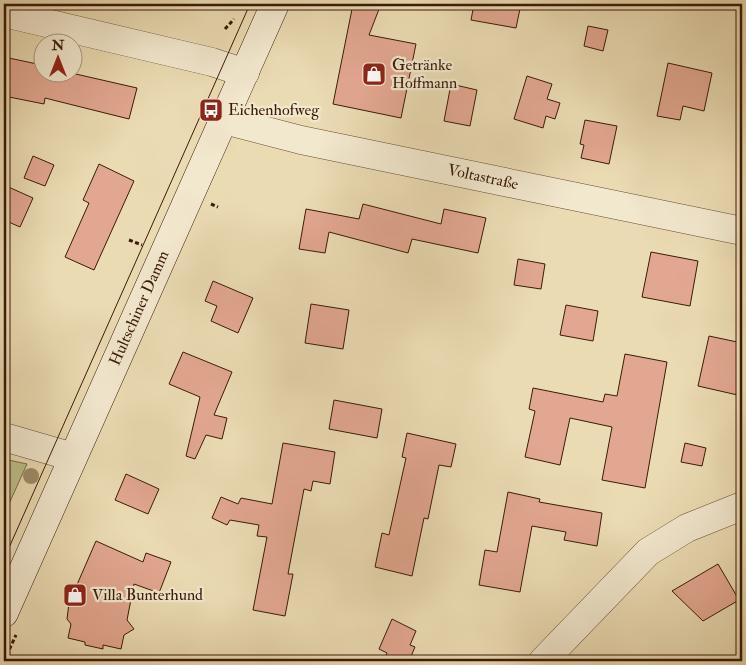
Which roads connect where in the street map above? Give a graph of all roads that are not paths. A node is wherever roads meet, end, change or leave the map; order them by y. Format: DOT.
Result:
graph roads {
  1 [pos="275,4"];
  2 [pos="4,13"];
  3 [pos="245,73"];
  4 [pos="224,120"];
  5 [pos="742,230"];
  6 [pos="4,438"];
  7 [pos="74,457"];
  8 [pos="742,506"];
  9 [pos="4,613"];
  10 [pos="543,661"];
  1 -- 3 [label="street, Hultschiner Damm"];
  2 -- 3 [label="street"];
  3 -- 4 [label="street, Hultschiner Damm"];
  4 -- 5 [label="street, Voltastraße"];
  4 -- 7 [label="street, Hultschiner Damm"];
  6 -- 7 [label="street"];
  7 -- 9 [label="street, Hultschiner Damm"];
  8 -- 10 [label="street"];
}
